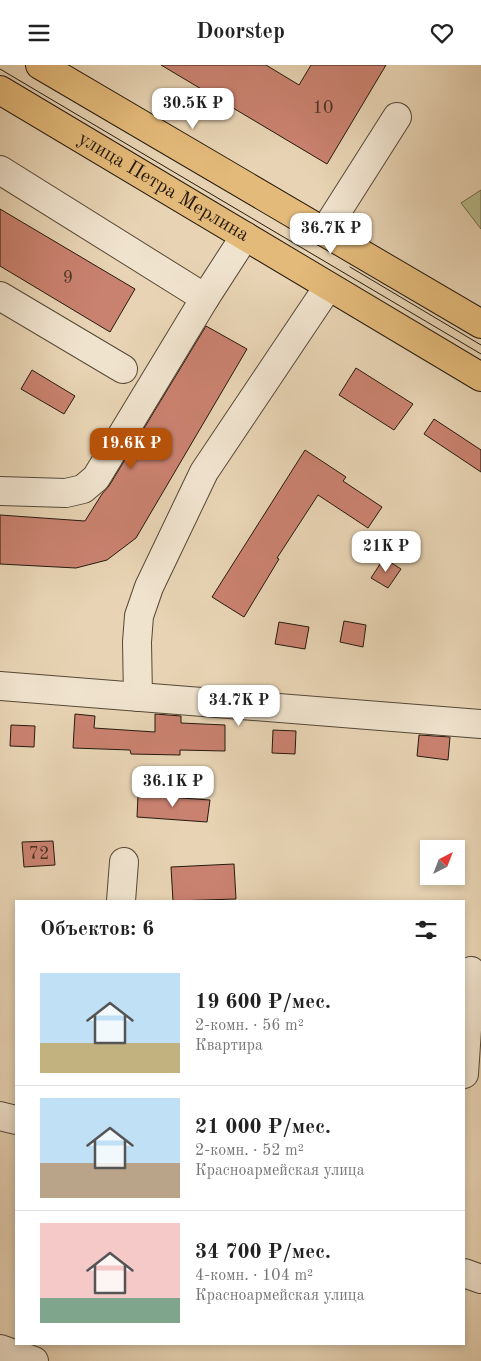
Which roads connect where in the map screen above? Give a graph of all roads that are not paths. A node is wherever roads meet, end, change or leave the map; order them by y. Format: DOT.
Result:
graph roads {
  1 [pos="40,65"];
  2 [pos="0,90"];
  3 [pos="397,117"];
  4 [pos="0,170"];
  5 [pos="324,232"];
  6 [pos="244,236"];
  7 [pos="363,255"];
  8 [pos="328,287"];
  9 [pos="0,296"];
  10 [pos="205,298"];
  11 [pos="481,324"];
  12 [pos="123,369"];
  13 [pos="481,377"];
  14 [pos="0,491"];
  15 [pos="0,686"];
  16 [pos="138,697"];
  17 [pos="481,724"];
  18 [pos="124,863"];
  19 [pos="121,900"];
  20 [pos="471,971"];
  21 [pos="465,1059"];
  22 [pos="0,1116"];
  23 [pos="15,1119"];
  24 [pos="465,1273"];
  25 [pos="481,1279"];
  26 [pos="0,1349"];
  27 [pos="34,1361"];
  1 -- 5 [label="main road"];
  2 -- 6 [label="main road, улица Петра Мерлина"];
  3 -- 5 [label="street"];
  4 -- 10 [label="street"];
  5 -- 7 [label="main road"];
  6 -- 8 [label="main road, улица Петра Мерлина"];
  6 -- 10 [label="street"];
  7 -- 8 [label="main road"];
  7 -- 11 [label="main road"];
  8 -- 13 [label="main road, улица Петра Мерлина"];
  8 -- 16 [label="street"];
  9 -- 12 [label="street"];
  10 -- 14 [label="street"];
  15 -- 16 [label="street"];
  16 -- 17 [label="street"];
  18 -- 19 [label="street"];
  20 -- 21 [label="street"];
  22 -- 23 [label="street"];
  24 -- 25 [label="street"];
  26 -- 27 [label="street"];
}
